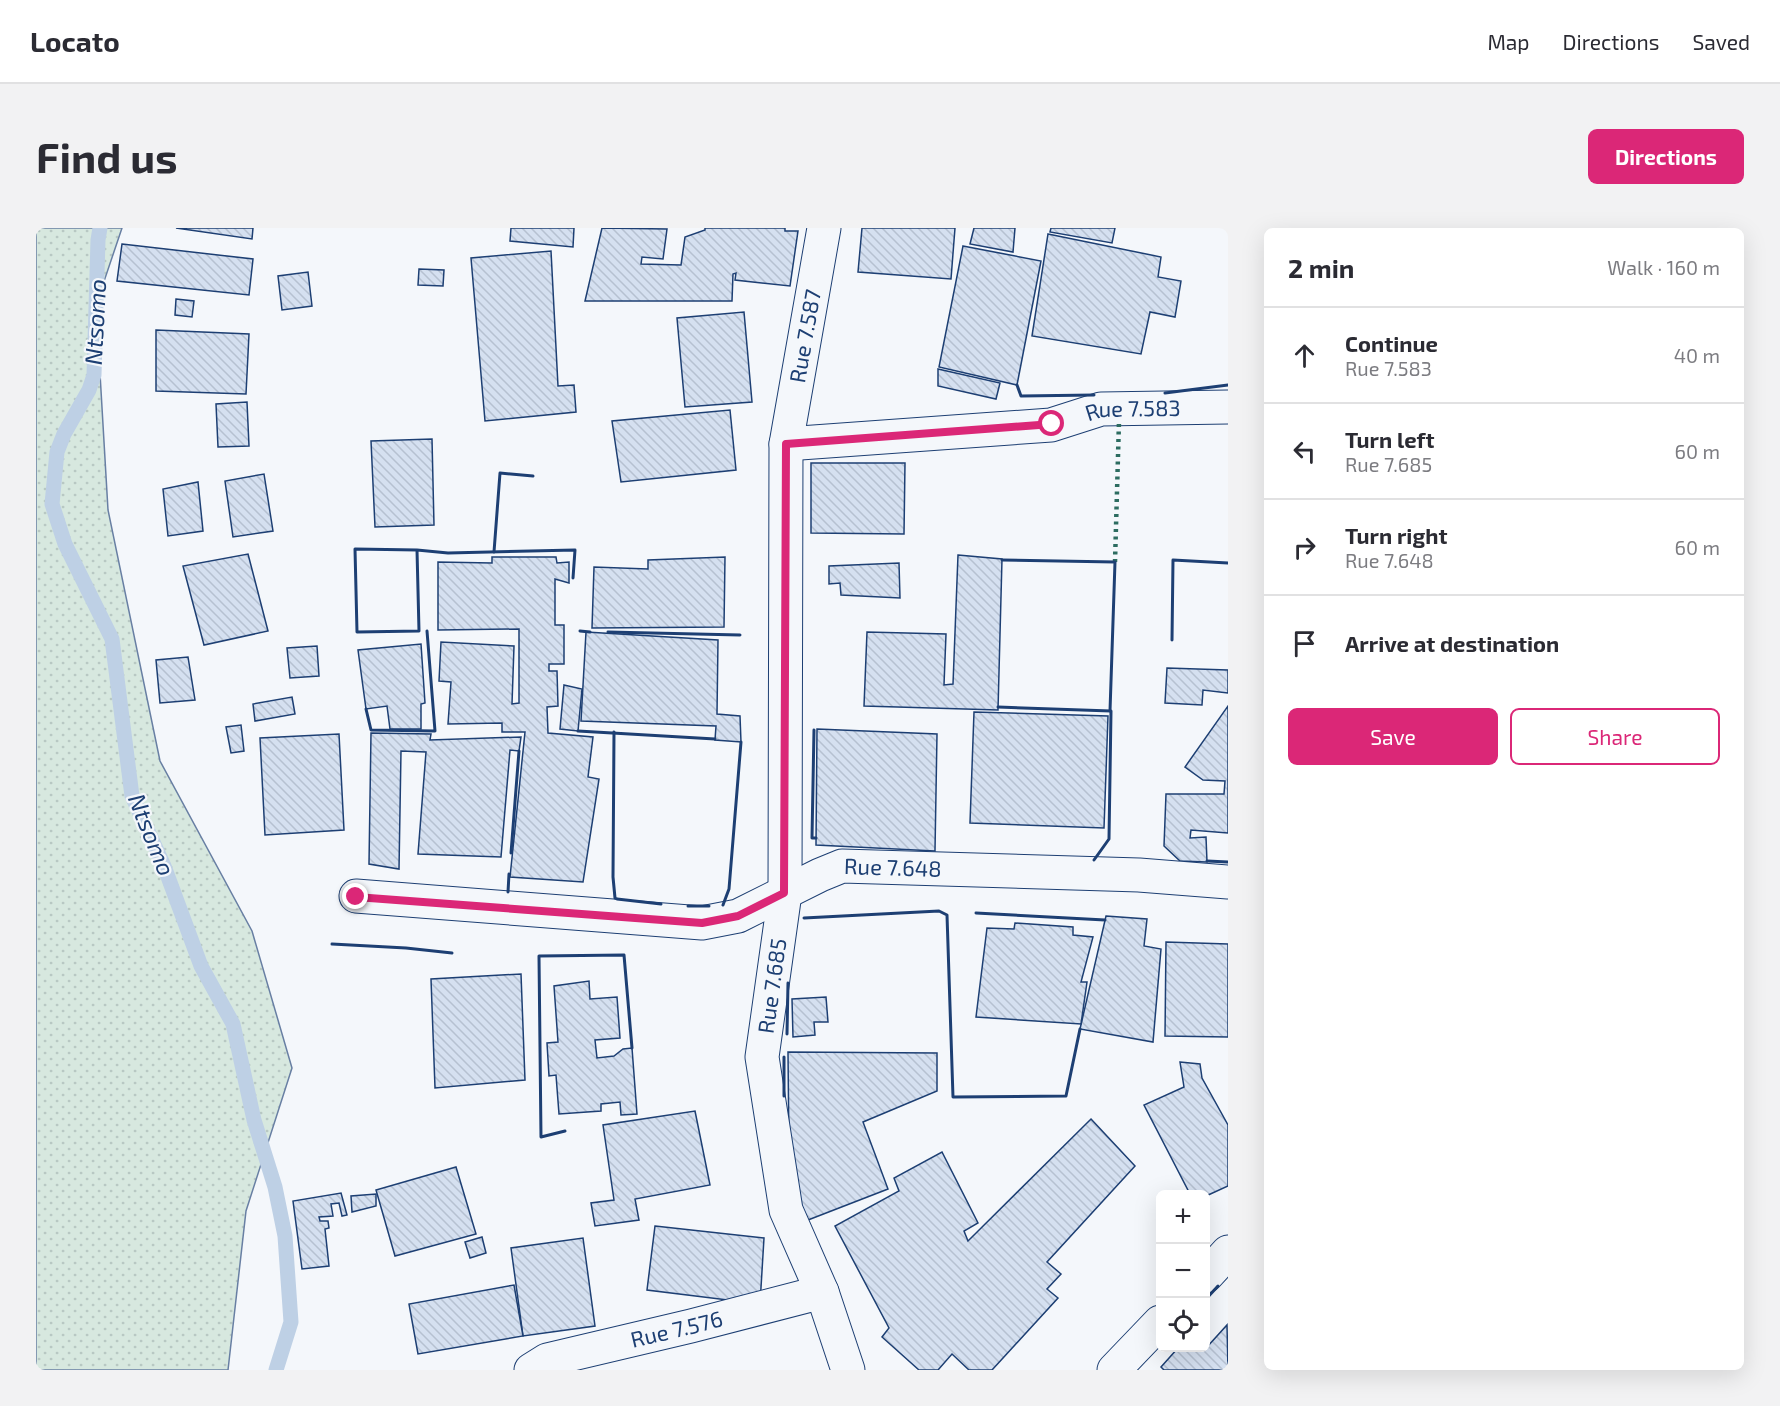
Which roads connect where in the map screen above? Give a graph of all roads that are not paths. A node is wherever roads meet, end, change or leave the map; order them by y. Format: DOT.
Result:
graph roads {
  1 [pos="824,228"];
  2 [pos="1228,407"];
  3 [pos="786,444"];
  4 [pos="1228,882"];
  5 [pos="784,893"];
  6 [pos="356,897"];
  7 [pos="1228,1252"];
  8 [pos="1210,1272"];
  9 [pos="822,1292"];
  10 [pos="1156,1327"];
  11 [pos="531,1370"];
  12 [pos="848,1370"];
  13 [pos="1114,1370"];
  1 -- 3 [label="street, Rue 7.587"];
  2 -- 3 [label="street, Rue 7.583"];
  3 -- 5 [label="street, Rue 7.685"];
  4 -- 5 [label="street, Rue 7.648"];
  5 -- 6 [label="street, Rue 7.648"];
  5 -- 9 [label="street, Rue 7.685"];
  7 -- 8 [label="street"];
  9 -- 11 [label="street, Rue 7.576"];
  9 -- 12 [label="street, Rue 7.685"];
  10 -- 13 [label="street"];
}
